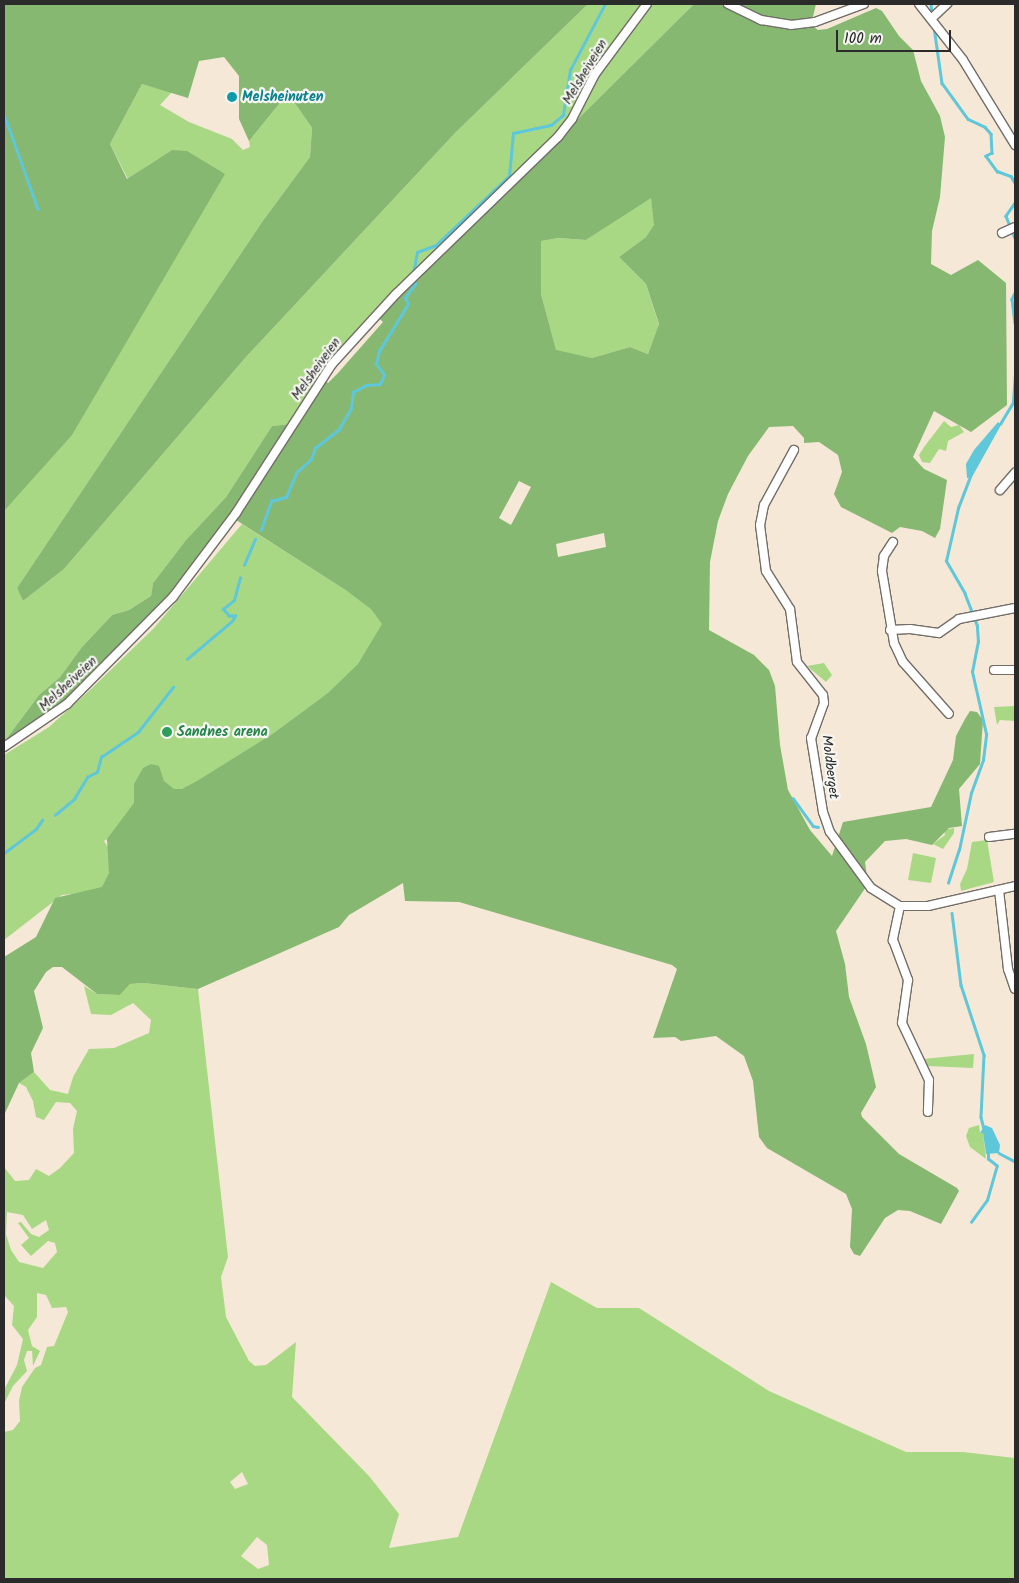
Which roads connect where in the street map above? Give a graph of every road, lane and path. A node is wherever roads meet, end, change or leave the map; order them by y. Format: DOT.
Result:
graph roads {
  1 [pos="647,4"];
  2 [pos="728,4"];
  3 [pos="864,4"];
  4 [pos="919,4"];
  5 [pos="947,4"];
  6 [pos="932,18"];
  7 [pos="1015,145"];
  8 [pos="1015,227"];
  9 [pos="1002,233"];
  10 [pos="794,450"];
  11 [pos="1015,473"];
  12 [pos="1000,490"];
  13 [pos="893,542"];
  14 [pos="1015,608"];
  15 [pos="890,630"];
  16 [pos="994,670"];
  17 [pos="1015,670"];
  18 [pos="949,714"];
  19 [pos="4,747"];
  20 [pos="1015,834"];
  21 [pos="989,837"];
  22 [pos="1015,886"];
  23 [pos="999,890"];
  24 [pos="900,906"];
  25 [pos="1015,988"];
  26 [pos="928,1112"];
  1 -- 19 [label="street, Melsheiveien"];
  2 -- 3 [label="street"];
  4 -- 6 [label="street"];
  5 -- 6 [label="street"];
  6 -- 7 [label="street"];
  8 -- 9 [label="street"];
  10 -- 24 [label="street, Moldberget"];
  11 -- 12 [label="street"];
  13 -- 15 [label="street"];
  14 -- 15 [label="street"];
  15 -- 18 [label="street"];
  16 -- 17 [label="street"];
  20 -- 21 [label="street"];
  22 -- 23 [label="street"];
  23 -- 24 [label="street"];
  23 -- 25 [label="street"];
  24 -- 26 [label="street"];
}
